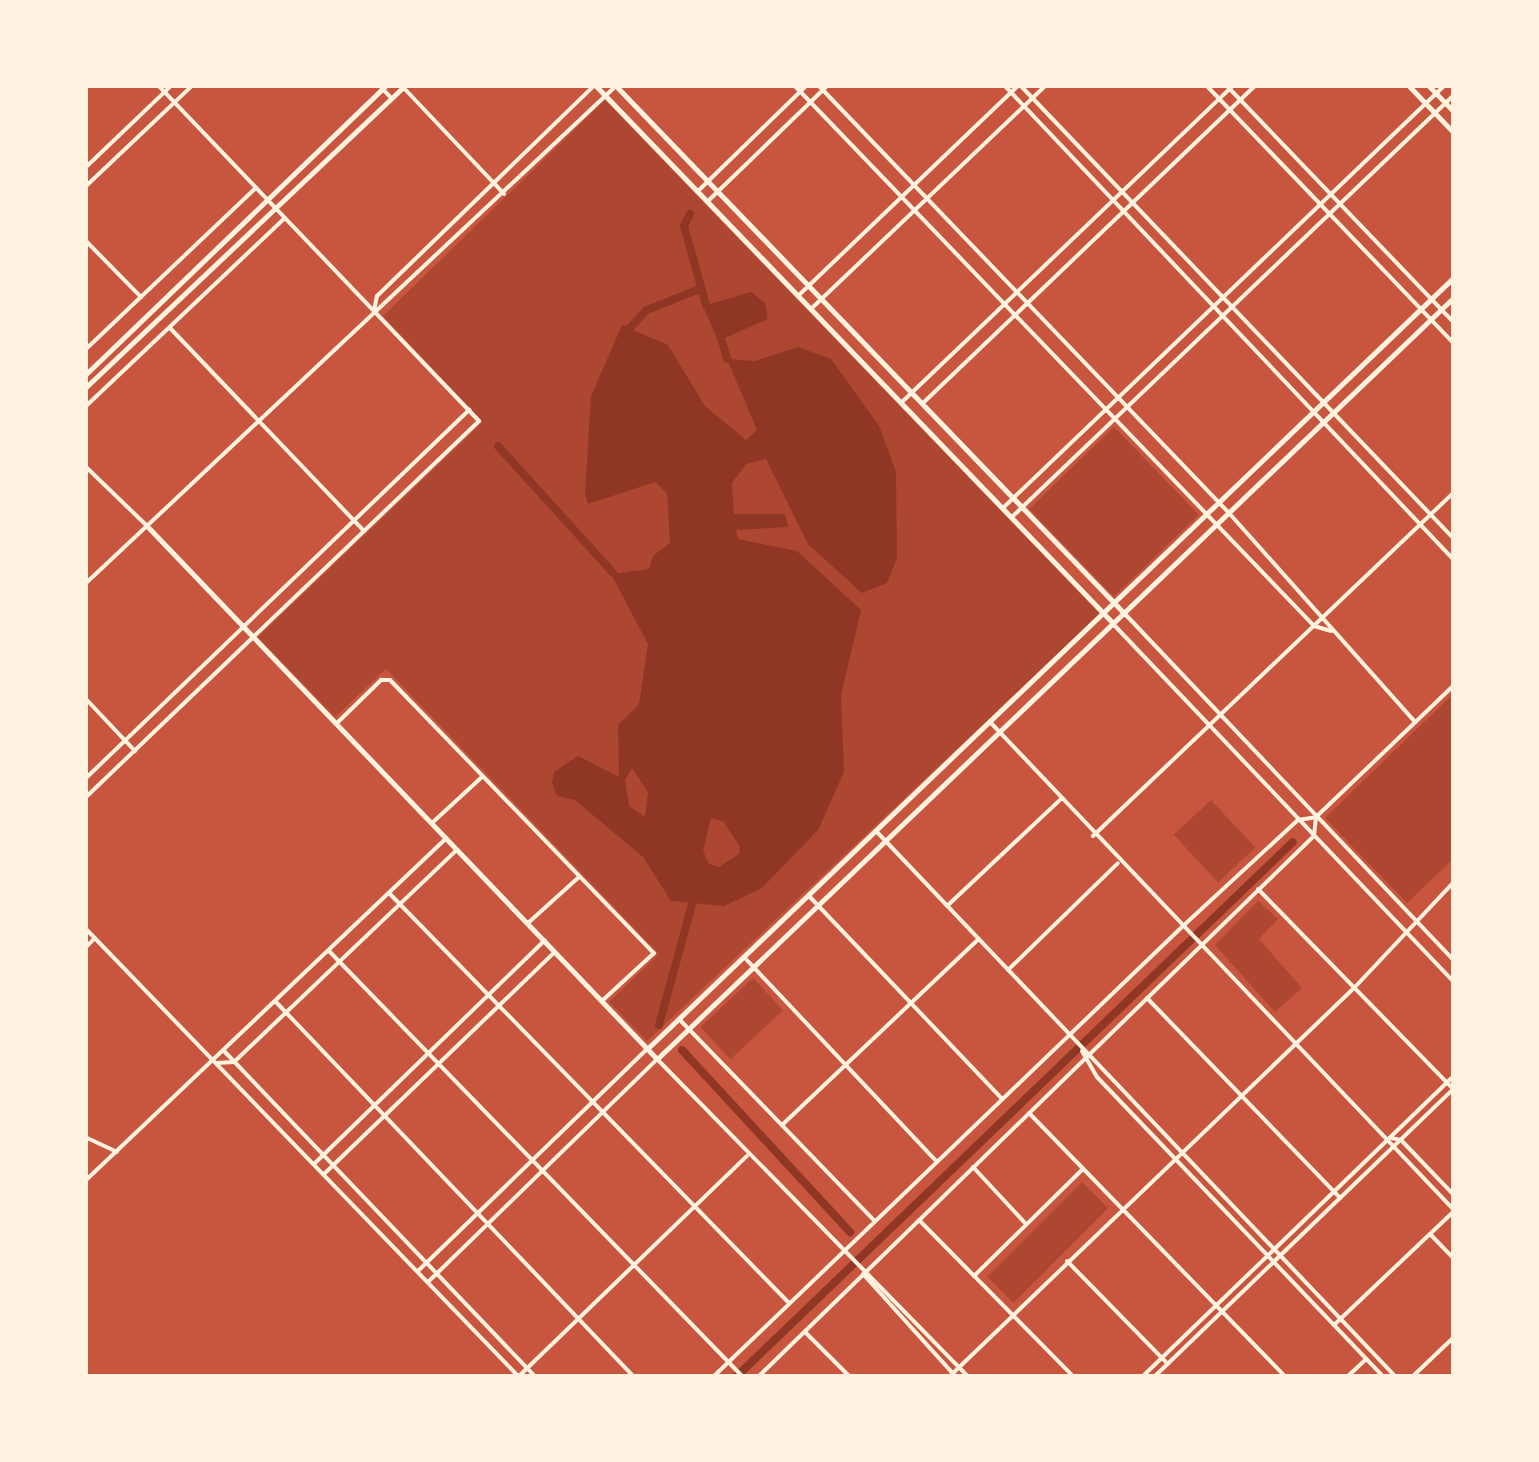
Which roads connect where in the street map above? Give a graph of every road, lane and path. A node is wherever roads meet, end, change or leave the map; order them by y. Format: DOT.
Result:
graph roads {
  1 [pos="158,85"];
  2 [pos="172,85"];
  3 [pos="193,85"];
  4 [pos="595,85"];
  5 [pos="616,85"];
  6 [pos="794,85"];
  7 [pos="807,85"];
  8 [pos="1004,85"];
  9 [pos="1020,85"];
  10 [pos="1046,85"];
  11 [pos="1206,85"];
  12 [pos="1256,85"];
  13 [pos="1408,85"];
  14 [pos="1428,85"];
  15 [pos="1445,85"];
  16 [pos="382,86"];
  17 [pos="403,86"];
  18 [pos="823,86"];
  19 [pos="1230,86"];
  20 [pos="164,92"];
  21 [pos="800,92"];
  22 [pos="1012,93"];
  23 [pos="1436,94"];
  24 [pos="1454,95"];
  25 [pos="606,96"];
  26 [pos="391,98"];
  27 [pos="1032,98"];
  28 [pos="1219,99"];
  29 [pos="1240,100"];
  30 [pos="174,102"];
  31 [pos="810,102"];
  32 [pos="1446,103"];
  33 [pos="1426,104"];
  34 [pos="1024,106"];
  35 [pos="1230,110"];
  36 [pos="1454,112"];
  37 [pos="1435,113"];
  38 [pos="1454,133"];
  39 [pos="85,168"];
  40 [pos="708,181"];
  41 [pos="493,183"];
  42 [pos="914,185"];
  43 [pos="85,188"];
  44 [pos="256,188"];
  45 [pos="698,191"];
  46 [pos="718,191"];
  47 [pos="1122,192"];
  48 [pos="504,194"];
  49 [pos="1330,194"];
  50 [pos="902,197"];
  51 [pos="927,198"];
  52 [pos="267,199"];
  53 [pos="708,201"];
  54 [pos="1111,202"];
  55 [pos="1132,203"];
  56 [pos="1320,204"];
  57 [pos="1340,204"];
  58 [pos="276,208"];
  59 [pos="914,210"];
  60 [pos="1122,213"];
  61 [pos="1330,214"];
  62 [pos="285,218"];
  63 [pos="85,240"];
  64 [pos="1454,277"];
  65 [pos="809,286"];
  66 [pos="1016,292"];
  67 [pos="799,295"];
  68 [pos="1223,297"];
  69 [pos="1454,297"];
  70 [pos="141,298"];
  71 [pos="822,298"];
  72 [pos="1430,299"];
  73 [pos="1027,303"];
  74 [pos="1004,304"];
  75 [pos="1232,307"];
  76 [pos="812,308"];
  77 [pos="1212,308"];
  78 [pos="1420,309"];
  79 [pos="1441,310"];
  80 [pos="374,311"];
  81 [pos="1014,315"];
  82 [pos="1221,317"];
  83 [pos="1431,320"];
  84 [pos="1454,323"];
  85 [pos="170,328"];
  86 [pos="1454,344"];
  87 [pos="85,350"];
  88 [pos="85,375"];
  89 [pos="85,388"];
  90 [pos="912,392"];
  91 [pos="1118,398"];
  92 [pos="902,402"];
  93 [pos="923,403"];
  94 [pos="1324,403"];
  95 [pos="85,406"];
  96 [pos="1127,407"];
  97 [pos="469,410"];
  98 [pos="1105,410"];
  99 [pos="1333,412"];
  100 [pos="1314,413"];
  101 [pos="258,420"];
  102 [pos="1114,420"];
  103 [pos="1322,422"];
  104 [pos="85,466"];
  105 [pos="1454,492"];
  106 [pos="1014,497"];
  107 [pos="1220,504"];
  108 [pos="1023,506"];
  109 [pos="1004,507"];
  110 [pos="1229,513"];
  111 [pos="1430,514"];
  112 [pos="1013,516"];
  113 [pos="1207,517"];
  114 [pos="354,520"];
  115 [pos="1420,524"];
  116 [pos="146,526"];
  117 [pos="1216,526"];
  118 [pos="364,531"];
  119 [pos="1454,539"];
  120 [pos="1454,560"];
  121 [pos="85,584"];
  122 [pos="1116,604"];
  123 [pos="1105,614"];
  124 [pos="1125,614"];
  125 [pos="1324,616"];
  126 [pos="1114,624"];
  127 [pos="1314,626"];
  128 [pos="243,627"];
  129 [pos="1332,631"];
  130 [pos="253,637"];
  131 [pos="1454,685"];
  132 [pos="85,698"];
  133 [pos="1219,716"];
  134 [pos="1415,722"];
  135 [pos="336,723"];
  136 [pos="992,724"];
  137 [pos="1209,726"];
  138 [pos="1000,734"];
  139 [pos="126,741"];
  140 [pos="135,751"];
  141 [pos="483,776"];
  142 [pos="85,780"];
  143 [pos="85,798"];
  144 [pos="1060,800"];
  145 [pos="1316,817"];
  146 [pos="1298,820"];
  147 [pos="432,823"];
  148 [pos="876,830"];
  149 [pos="1093,836"];
  150 [pos="1314,836"];
  151 [pos="446,838"];
  152 [pos="886,841"];
  153 [pos="458,850"];
  154 [pos="1118,863"];
  155 [pos="579,877"];
  156 [pos="1454,882"];
  157 [pos="1258,889"];
  158 [pos="390,894"];
  159 [pos="809,896"];
  160 [pos="399,904"];
  161 [pos="818,905"];
  162 [pos="947,906"];
  163 [pos="1415,920"];
  164 [pos="528,923"];
  165 [pos="1183,926"];
  166 [pos="85,928"];
  167 [pos="1408,935"];
  168 [pos="95,938"];
  169 [pos="978,939"];
  170 [pos="545,940"];
  171 [pos="1199,941"];
  172 [pos="85,948"];
  173 [pos="329,951"];
  174 [pos="556,952"];
  175 [pos="744,956"];
  176 [pos="339,961"];
  177 [pos="1454,961"];
  178 [pos="754,966"];
  179 [pos="1008,970"];
  180 [pos="1454,982"];
  181 [pos="1356,987"];
  182 [pos="487,995"];
  183 [pos="1147,998"];
  184 [pos="602,1000"];
  185 [pos="276,1002"];
  186 [pos="910,1003"];
  187 [pos="498,1006"];
  188 [pos="285,1012"];
  189 [pos="679,1020"];
  190 [pos="689,1029"];
  191 [pos="1070,1035"];
  192 [pos="1298,1041"];
  193 [pos="647,1049"];
  194 [pos="1082,1050"];
  195 [pos="224,1051"];
  196 [pos="428,1051"];
  197 [pos="1089,1054"];
  198 [pos="657,1059"];
  199 [pos="1083,1060"];
  200 [pos="234,1062"];
  201 [pos="439,1062"];
  202 [pos="216,1063"];
  203 [pos="845,1064"];
  204 [pos="1454,1076"];
  205 [pos="1447,1082"];
  206 [pos="1454,1089"];
  207 [pos="1239,1094"];
  208 [pos="1002,1099"];
  209 [pos="592,1102"];
  210 [pos="372,1106"];
  211 [pos="601,1112"];
  212 [pos="1029,1112"];
  213 [pos="383,1116"];
  214 [pos="782,1125"];
  215 [pos="85,1137"];
  216 [pos="1391,1138"];
  217 [pos="1401,1140"];
  218 [pos="1394,1147"];
  219 [pos="1180,1151"];
  220 [pos="117,1152"];
  221 [pos="324,1156"];
  222 [pos="747,1156"];
  223 [pos="533,1158"];
  224 [pos="1173,1158"];
  225 [pos="937,1161"];
  226 [pos="315,1164"];
  227 [pos="334,1166"];
  228 [pos="973,1167"];
  229 [pos="542,1168"];
  230 [pos="1083,1168"];
  231 [pos="324,1174"];
  232 [pos="85,1181"];
  233 [pos="1334,1192"];
  234 [pos="1454,1195"];
  235 [pos="1340,1198"];
  236 [pos="694,1206"];
  237 [pos="1122,1208"];
  238 [pos="1454,1210"];
  239 [pos="476,1214"];
  240 [pos="874,1220"];
  241 [pos="918,1220"];
  242 [pos="486,1223"];
  243 [pos="1026,1224"];
  244 [pos="1430,1234"];
  245 [pos="1274,1248"];
  246 [pos="842,1253"];
  247 [pos="1267,1256"];
  248 [pos="1281,1256"];
  249 [pos="1454,1259"];
  250 [pos="1068,1261"];
  251 [pos="1274,1262"];
  252 [pos="636,1263"];
  253 [pos="427,1264"];
  254 [pos="418,1271"];
  255 [pos="438,1274"];
  256 [pos="863,1274"];
  257 [pos="974,1276"];
  258 [pos="428,1282"];
  259 [pos="789,1303"];
  260 [pos="1216,1305"];
  261 [pos="1222,1312"];
  262 [pos="1012,1315"];
  263 [pos="577,1318"];
  264 [pos="1340,1319"];
  265 [pos="1334,1325"];
  266 [pos="805,1332"];
  267 [pos="1454,1337"];
  268 [pos="1162,1358"];
  269 [pos="1366,1359"];
  270 [pos="729,1361"];
  271 [pos="1168,1364"];
  272 [pos="528,1368"];
  273 [pos="959,1368"];
  274 [pos="953,1376"];
  275 [pos="518,1377"];
  276 [pos="536,1377"];
  277 [pos="634,1377"];
  278 [pos="713,1377"];
  279 [pos="743,1377"];
  280 [pos="758,1377"];
  281 [pos="850,1377"];
  282 [pos="968,1377"];
  283 [pos="1074,1377"];
  284 [pos="1142,1377"];
  285 [pos="1154,1377"];
  286 [pos="1286,1377"];
  287 [pos="1347,1377"];
  288 [pos="1384,1377"];
  289 [pos="1396,1377"];
  290 [pos="1412,1377"];
  1 -- 20 [label="street"];
  2 -- 20 [label="street"];
  3 -- 30 [label="street"];
  4 -- 25 [label="street"];
  4 -- 41 [label="street"];
  5 -- 25 [label="street"];
  5 -- 40 [label="street"];
  6 -- 21 [label="street"];
  7 -- 21 [label="street"];
  8 -- 22 [label="street"];
  9 -- 22 [label="street"];
  9 -- 27 [label="street"];
  10 -- 27 [label="street"];
  11 -- 28 [label="street"];
  12 -- 29 [label="street"];
  13 -- 33 [label="street"];
  14 -- 23 [label="street"];
  15 -- 23 [label="street"];
  16 -- 26 [label="street"];
  16 -- 52 [label="street"];
  17 -- 26 [label="street"];
  17 -- 41 [label="street"];
  18 -- 31 [label="street"];
  18 -- 42 [label="street"];
  19 -- 28 [label="street"];
  19 -- 29 [label="street"];
  20 -- 30 [label="street"];
  20 -- 39 [label="street"];
  21 -- 31 [label="street"];
  21 -- 40 [label="street"];
  22 -- 34 [label="street"];
  22 -- 42 [label="street"];
  23 -- 32 [label="street"];
  23 -- 33 [label="street"];
  24 -- 32 [label="street"];
  25 -- 45 [label="street"];
  25 -- 48 [label="street"];
  26 -- 58 [label="street"];
  27 -- 34 [label="street"];
  27 -- 47 [label="street"];
  28 -- 35 [label="street"];
  28 -- 47 [label="street"];
  29 -- 35 [label="street"];
  29 -- 49 [label="street"];
  30 -- 43 [label="street"];
  30 -- 44 [label="street"];
  31 -- 46 [label="street"];
  31 -- 50 [label="street"];
  32 -- 36 [label="street"];
  32 -- 37 [label="street"];
  33 -- 37 [label="street"];
  33 -- 49 [label="street"];
  34 -- 51 [label="street"];
  34 -- 54 [label="street"];
  35 -- 55 [label="street"];
  35 -- 56 [label="street"];
  37 -- 38 [label="street"];
  37 -- 57 [label="street"];
  40 -- 45 [label="street"];
  40 -- 46 [label="street"];
  41 -- 48 [label="street"];
  41 -- 80 [label="street"];
  42 -- 50 [label="street"];
  42 -- 51 [label="street"];
  44 -- 52 [label="street"];
  44 -- 70 [label="street"];
  45 -- 53 [label="street"];
  46 -- 53 [label="street"];
  46 -- 65 [label="street"];
  47 -- 54 [label="street"];
  47 -- 55 [label="street"];
  48 -- 80 [label="street"];
  49 -- 56 [label="street"];
  49 -- 57 [label="street"];
  50 -- 59 [label="street"];
  50 -- 65 [label="street"];
  51 -- 59 [label="street"];
  51 -- 66 [label="street"];
  52 -- 58 [label="street"];
  52 -- 88 [label="street"];
  53 -- 67 [label="street"];
  54 -- 60 [label="street"];
  54 -- 66 [label="street"];
  55 -- 60 [label="street"];
  55 -- 68 [label="street"];
  56 -- 61 [label="street"];
  56 -- 68 [label="street"];
  57 -- 61 [label="street"];
  57 -- 72 [label="street"];
  58 -- 62 [label="street"];
  58 -- 89 [label="street"];
  59 -- 71 [label="street"];
  59 -- 74 [label="street"];
  60 -- 73 [label="street"];
  60 -- 77 [label="street"];
  61 -- 75 [label="street"];
  61 -- 78 [label="street"];
  62 -- 80 [label="street"];
  62 -- 85 [label="street"];
  63 -- 70 [label="street"];
  64 -- 72 [label="street"];
  65 -- 67 [label="street"];
  65 -- 71 [label="street"];
  66 -- 73 [label="street"];
  66 -- 74 [label="street"];
  67 -- 76 [label="street"];
  68 -- 75 [label="street"];
  68 -- 77 [label="street"];
  69 -- 79 [label="street"];
  70 -- 87 [label="street"];
  71 -- 76 [label="street"];
  71 -- 90 [label="street"];
  72 -- 78 [label="street"];
  72 -- 79 [label="street"];
  73 -- 81 [label="street"];
  73 -- 91 [label="street"];
  74 -- 81 [label="street"];
  74 -- 90 [label="street"];
  75 -- 82 [label="street"];
  75 -- 94 [label="street"];
  76 -- 92 [label="street"];
  77 -- 82 [label="street"];
  77 -- 91 [label="street"];
  78 -- 83 [label="street"];
  78 -- 94 [label="street"];
  79 -- 83 [label="street"];
  79 -- 84 [label="street"];
  80 -- 97 [label="street"];
  80 -- 101 [label="street"];
  81 -- 93 [label="street"];
  81 -- 98 [label="street"];
  82 -- 96 [label="street"];
  82 -- 100 [label="street"];
  83 -- 86 [label="street"];
  83 -- 99 [label="street"];
  85 -- 95 [label="street"];
  85 -- 101 [label="street"];
  90 -- 92 [label="street"];
  90 -- 93 [label="street"];
  91 -- 96 [label="street"];
  91 -- 98 [label="street"];
  92 -- 109 [label="street"];
  93 -- 106 [label="street"];
  94 -- 99 [label="street"];
  94 -- 100 [label="street"];
  96 -- 102 [label="street"];
  96 -- 107 [label="street"];
  97 -- 114 [label="street"];
  97 -- 118 [label="street"];
  98 -- 102 [label="street"];
  98 -- 106 [label="street"];
  99 -- 103 [label="street"];
  99 -- 111 [label="street"];
  100 -- 103 [label="street"];
  100 -- 107 [label="street"];
  101 -- 114 [label="street"];
  101 -- 116 [label="street"];
  102 -- 108 [label="street"];
  102 -- 113 [label="street"];
  103 -- 110 [label="street"];
  103 -- 115 [label="street"];
  104 -- 116 [label="street"];
  105 -- 111 [label="street"];
  106 -- 108 [label="street"];
  106 -- 109 [label="street"];
  107 -- 110 [label="street"];
  107 -- 113 [label="street"];
  108 -- 112 [label="street"];
  108 -- 122 [label="street"];
  109 -- 112 [label="street"];
  110 -- 117 [label="street"];
  110 -- 125 [label="street"];
  111 -- 115 [label="street"];
  111 -- 119 [label="street"];
  112 -- 123 [label="street"];
  113 -- 117 [label="street"];
  113 -- 122 [label="street"];
  114 -- 118 [label="street"];
  114 -- 128 [label="street"];
  115 -- 120 [label="street"];
  115 -- 125 [label="street"];
  116 -- 121 [label="street"];
  116 -- 128 [label="street"];
  117 -- 124 [label="street"];
  117 -- 127 [label="street"];
  118 -- 130 [label="street"];
  122 -- 123 [label="street"];
  122 -- 124 [label="street"];
  123 -- 126 [label="street"];
  123 -- 136 [label="street"];
  124 -- 126 [label="street"];
  124 -- 133 [label="street"];
  125 -- 127 [label="street"];
  125 -- 129 [label="street"];
  126 -- 137 [label="street"];
  126 -- 138 [label="street"];
  127 -- 129 [label="street"];
  127 -- 133 [label="street"];
  128 -- 130 [label="street"];
  128 -- 139 [label="street"];
  129 -- 134 [label="street"];
  130 -- 135 [label="street"];
  130 -- 140 [label="street"];
  131 -- 134 [label="street"];
  132 -- 139 [label="street"];
  133 -- 137 [label="street"];
  133 -- 145 [label="street"];
  134 -- 145 [label="street"];
  135 -- 141 [label="street"];
  135 -- 147 [label="street"];
  136 -- 138 [label="street"];
  136 -- 148 [label="street"];
  137 -- 146 [label="street"];
  137 -- 149 [label="street"];
  138 -- 144 [label="street"];
  138 -- 152 [label="street"];
  139 -- 140 [label="street"];
  139 -- 142 [label="street"];
  140 -- 143 [label="street"];
  141 -- 147 [label="street"];
  141 -- 155 [label="street"];
  144 -- 149 [label="street"];
  144 -- 162 [label="street"];
  145 -- 146 [label="street"];
  145 -- 150 [label="street"];
  145 -- 163 [label="street"];
  146 -- 150 [label="street"];
  146 -- 165 [label="street"];
  147 -- 151 [label="street"];
  148 -- 152 [label="street"];
  148 -- 159 [label="street"];
  149 -- 154 [label="street"];
  150 -- 157 [label="street"];
  150 -- 167 [label="street"];
  151 -- 153 [label="street"];
  151 -- 158 [label="street"];
  152 -- 161 [label="street"];
  152 -- 162 [label="street"];
  153 -- 160 [label="street"];
  153 -- 164 [label="street"];
  154 -- 165 [label="street"];
  154 -- 179 [label="street"];
  155 -- 164 [label="street"];
  155 -- 184 [label="street"];
  156 -- 163 [label="street"];
  157 -- 171 [label="street"];
  157 -- 181 [label="street"];
  158 -- 160 [label="street"];
  158 -- 173 [label="street"];
  159 -- 161 [label="street"];
  159 -- 175 [label="street"];
  160 -- 176 [label="street"];
  160 -- 182 [label="street"];
  161 -- 178 [label="street"];
  161 -- 186 [label="street"];
  162 -- 169 [label="street"];
  163 -- 167 [label="street"];
  163 -- 177 [label="street"];
  164 -- 170 [label="street"];
  165 -- 171 [label="street"];
  165 -- 191 [label="street"];
  166 -- 168 [label="street"];
  167 -- 180 [label="street"];
  167 -- 181 [label="street"];
  168 -- 172 [label="street"];
  168 -- 202 [label="street"];
  169 -- 179 [label="street"];
  169 -- 186 [label="street"];
  170 -- 174 [label="street"];
  170 -- 182 [label="street"];
  171 -- 183 [label="street"];
  171 -- 192 [label="street"];
  173 -- 176 [label="street"];
  173 -- 185 [label="street"];
  174 -- 184 [label="street"];
  174 -- 187 [label="street"];
  175 -- 178 [label="street"];
  175 -- 189 [label="street"];
  176 -- 188 [label="street"];
  176 -- 196 [label="street"];
  178 -- 190 [label="street"];
  178 -- 203 [label="street"];
  179 -- 191 [label="street"];
  181 -- 192 [label="street"];
  181 -- 205 [label="street"];
  182 -- 187 [label="street"];
  182 -- 196 [label="street"];
  183 -- 197 [label="street"];
  183 -- 207 [label="street"];
  184 -- 193 [label="street"];
  185 -- 188 [label="street"];
  185 -- 195 [label="street"];
  186 -- 203 [label="street"];
  186 -- 208 [label="street"];
  187 -- 201 [label="street"];
  187 -- 209 [label="street"];
  188 -- 200 [label="street"];
  188 -- 210 [label="street"];
  189 -- 190 [label="street"];
  189 -- 193 [label="street"];
  190 -- 198 [label="street"];
  190 -- 214 [label="street"];
  191 -- 194 [label="street"];
  191 -- 208 [label="street"];
  192 -- 207 [label="street"];
  192 -- 216 [label="street"];
  193 -- 198 [label="street"];
  193 -- 209 [label="street"];
  194 -- 197 [label="street"];
  194 -- 199 [label="street"];
  195 -- 200 [label="street"];
  195 -- 202 [label="street"];
  196 -- 201 [label="street"];
  196 -- 210 [label="street"];
  197 -- 199 [label="street"];
  197 -- 219 [label="street"];
  198 -- 211 [label="street"];
  198 -- 222 [label="street"];
  199 -- 212 [label="street"];
  199 -- 224 [label="street"];
  200 -- 202 [label="street"];
  200 -- 221 [label="street"];
  201 -- 213 [label="street"];
  201 -- 223 [label="street"];
  202 -- 220 [label="street"];
  202 -- 226 [label="street"];
  203 -- 214 [label="street"];
  203 -- 225 [label="street"];
  204 -- 205 [label="street"];
  205 -- 206 [label="street"];
  205 -- 216 [label="street"];
  206 -- 217 [label="street"];
  207 -- 219 [label="street"];
  207 -- 233 [label="street"];
  208 -- 225 [label="street"];
  209 -- 211 [label="street"];
  209 -- 223 [label="street"];
  210 -- 213 [label="street"];
  210 -- 221 [label="street"];
  211 -- 229 [label="street"];
  211 -- 236 [label="street"];
  212 -- 228 [label="street"];
  212 -- 230 [label="street"];
  213 -- 227 [label="street"];
  213 -- 239 [label="street"];
  214 -- 240 [label="street"];
  215 -- 220 [label="street"];
  216 -- 217 [label="street"];
  216 -- 218 [label="street"];
  216 -- 233 [label="street"];
  217 -- 218 [label="street"];
  217 -- 234 [label="street"];
  218 -- 235 [label="street"];
  218 -- 238 [label="street"];
  219 -- 224 [label="street"];
  219 -- 245 [label="street"];
  220 -- 232 [label="street"];
  221 -- 226 [label="street"];
  221 -- 227 [label="street"];
  222 -- 236 [label="street"];
  222 -- 246 [label="street"];
  223 -- 229 [label="street"];
  223 -- 239 [label="street"];
  224 -- 237 [label="street"];
  224 -- 247 [label="street"];
  225 -- 240 [label="street"];
  226 -- 231 [label="street"];
  227 -- 231 [label="street"];
  227 -- 253 [label="street"];
  228 -- 241 [label="street"];
  228 -- 243 [label="street"];
  229 -- 242 [label="street"];
  229 -- 252 [label="street"];
  230 -- 237 [label="street"];
  230 -- 243 [label="street"];
  231 -- 254 [label="street"];
  233 -- 235 [label="street"];
  233 -- 245 [label="street"];
  235 -- 248 [label="street"];
  236 -- 252 [label="street"];
  236 -- 259 [label="street"];
  237 -- 250 [label="street"];
  237 -- 260 [label="street"];
  238 -- 244 [label="street"];
  239 -- 242 [label="street"];
  239 -- 253 [label="street"];
  240 -- 246 [label="street"];
  241 -- 256 [label="street"];
  241 -- 257 [label="street"];
  242 -- 255 [label="street"];
  242 -- 263 [label="street"];
  243 -- 257 [label="street"];
  244 -- 249 [label="street"];
  244 -- 264 [label="street"];
  245 -- 247 [label="street"];
  245 -- 248 [label="street"];
  246 -- 256 [label="street"];
  246 -- 259 [label="street"];
  247 -- 251 [label="street"];
  247 -- 260 [label="street"];
  248 -- 251 [label="street"];
  248 -- 264 [label="street"];
  250 -- 262 [label="street"];
  250 -- 268 [label="street"];
  251 -- 261 [label="street"];
  251 -- 265 [label="street"];
  252 -- 263 [label="street"];
  252 -- 270 [label="street"];
  253 -- 254 [label="street"];
  253 -- 255 [label="street"];
  254 -- 258 [label="street"];
  255 -- 258 [label="street"];
  255 -- 272 [label="street"];
  256 -- 266 [label="street"];
  256 -- 273 [label="street"];
  256 -- 274 [label="street"];
  257 -- 262 [label="street"];
  258 -- 275 [label="street"];
  259 -- 270 [label="street"];
  260 -- 261 [label="street"];
  260 -- 268 [label="street"];
  261 -- 271 [label="street"];
  261 -- 286 [label="street"];
  262 -- 273 [label="street"];
  262 -- 283 [label="street"];
  263 -- 272 [label="street"];
  263 -- 277 [label="street"];
  264 -- 265 [label="street"];
  264 -- 289 [label="street"];
  265 -- 269 [label="street"];
  266 -- 280 [label="street"];
  266 -- 281 [label="street"];
  267 -- 290 [label="street"];
  268 -- 271 [label="street"];
  268 -- 284 [label="street"];
  269 -- 287 [label="street"];
  269 -- 288 [label="street"];
  270 -- 278 [label="street"];
  270 -- 279 [label="street"];
  271 -- 285 [label="street"];
  272 -- 275 [label="street"];
  272 -- 276 [label="street"];
  273 -- 274 [label="street"];
  273 -- 282 [label="street"];
}
